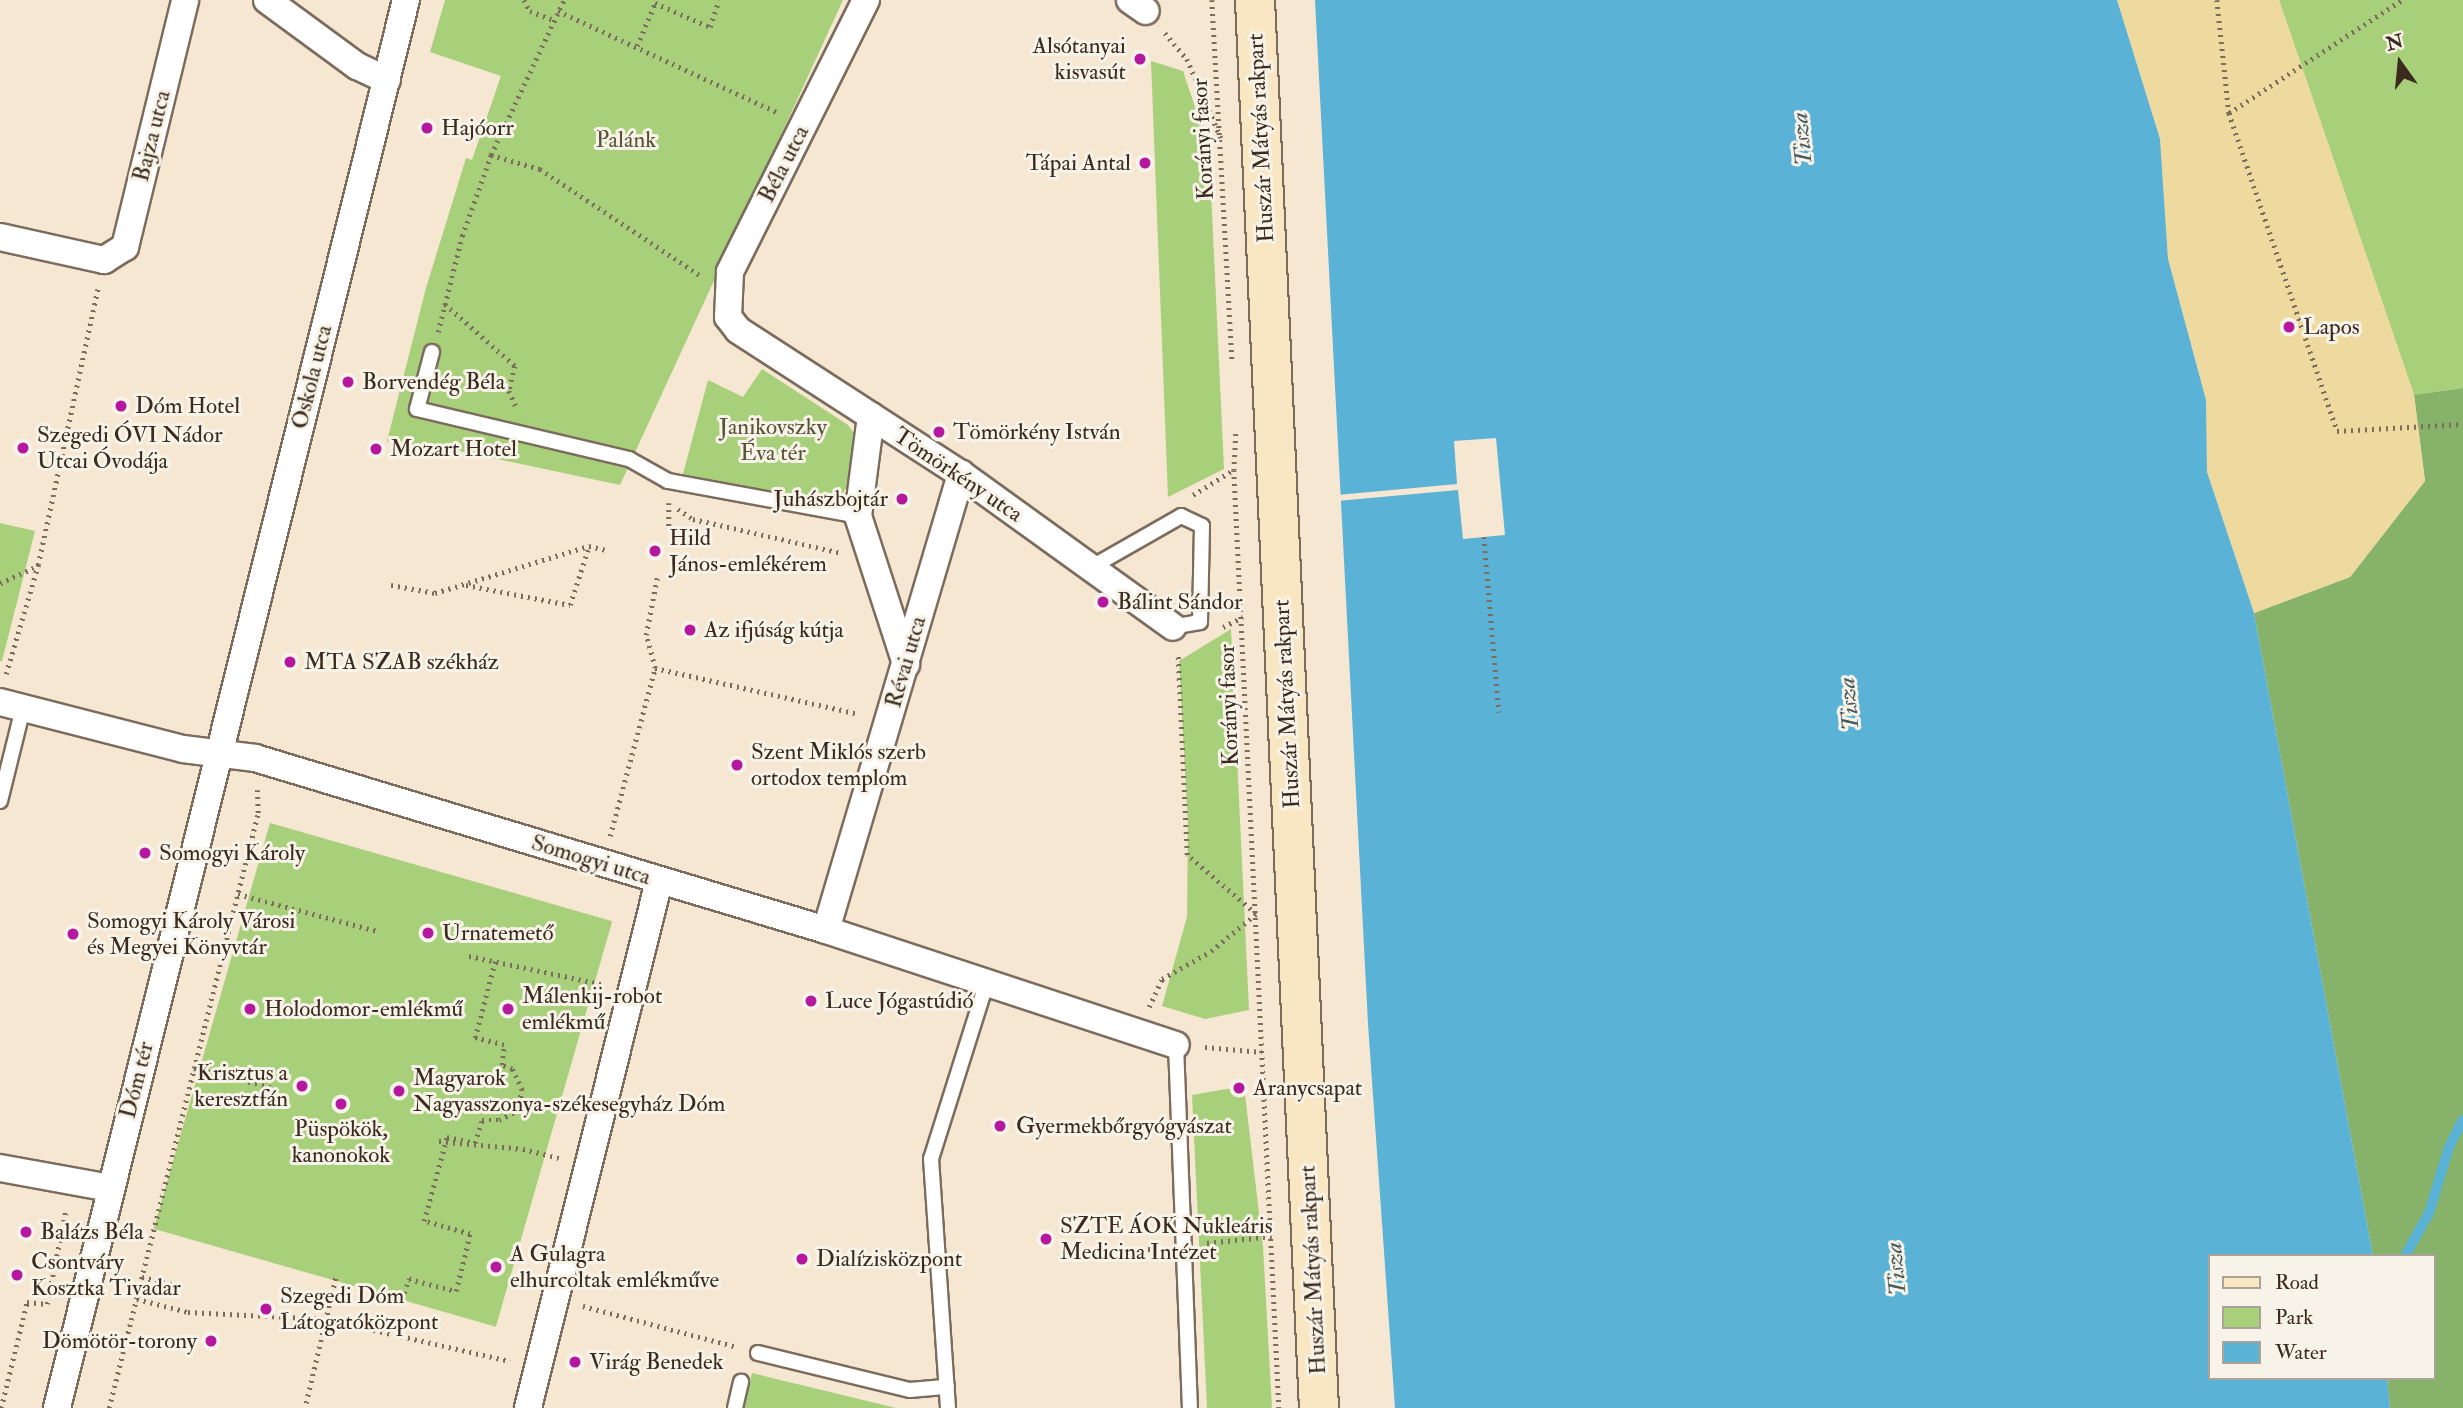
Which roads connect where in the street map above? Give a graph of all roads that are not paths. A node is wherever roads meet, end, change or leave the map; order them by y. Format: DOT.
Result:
graph roads {
  1 [pos="185,0"];
  2 [pos="267,0"];
  3 [pos="406,0"];
  4 [pos="866,0"];
  5 [pos="1255,0"];
  6 [pos="387,80"];
  7 [pos="0,237"];
  8 [pos="738,330"];
  9 [pos="432,352"];
  10 [pos="871,416"];
  11 [pos="961,474"];
  12 [pos="858,516"];
  13 [pos="1090,568"];
  14 [pos="1175,637"];
  15 [pos="906,664"];
  16 [pos="12,705"];
  17 [pos="217,753"];
  18 [pos="0,801"];
  19 [pos="659,881"];
  20 [pos="826,930"];
  21 [pos="986,985"];
  22 [pos="1176,1045"];
  23 [pos="0,1168"];
  24 [pos="110,1188"];
  25 [pos="758,1353"];
  26 [pos="741,1382"];
  27 [pos="947,1387"];
  28 [pos="57,1408"];
  29 [pos="528,1408"];
  30 [pos="735,1408"];
  31 [pos="948,1408"];
  32 [pos="1190,1408"];
  33 [pos="1319,1408"];
  1 -- 7 [label="street, Bajza utca"];
  2 -- 6 [label="street"];
  3 -- 6 [label="street, Oskola utca"];
  4 -- 8 [label="street, Béla utca"];
  5 -- 33 [label="street, Huszár Mátyás rakpart"];
  6 -- 17 [label="street, Oskola utca"];
  8 -- 10 [label="street, Tömörkény utca"];
  9 -- 12 [label="lane"];
  10 -- 11 [label="street, Tömörkény utca"];
  10 -- 12 [label="street"];
  11 -- 13 [label="street, Tömörkény utca"];
  11 -- 15 [label="street, Révai utca"];
  12 -- 15 [label="street"];
  13 -- 14 [label="street, Tömörkény utca"];
  13 -- 14 [label="lane"];
  15 -- 20 [label="street, Révai utca"];
  16 -- 17 [label="street, Somogyi utca"];
  16 -- 18 [label="lane"];
  17 -- 19 [label="street, Somogyi utca"];
  17 -- 24 [label="street, Dóm tér"];
  19 -- 20 [label="street, Somogyi utca"];
  19 -- 29 [label="street"];
  20 -- 21 [label="street, Somogyi utca"];
  21 -- 22 [label="street, Somogyi utca"];
  21 -- 27 [label="lane"];
  22 -- 32 [label="lane"];
  23 -- 24 [label="street"];
  24 -- 28 [label="street, Dóm tér"];
  25 -- 27 [label="lane"];
  26 -- 30 [label="lane"];
  27 -- 31 [label="lane"];
}
